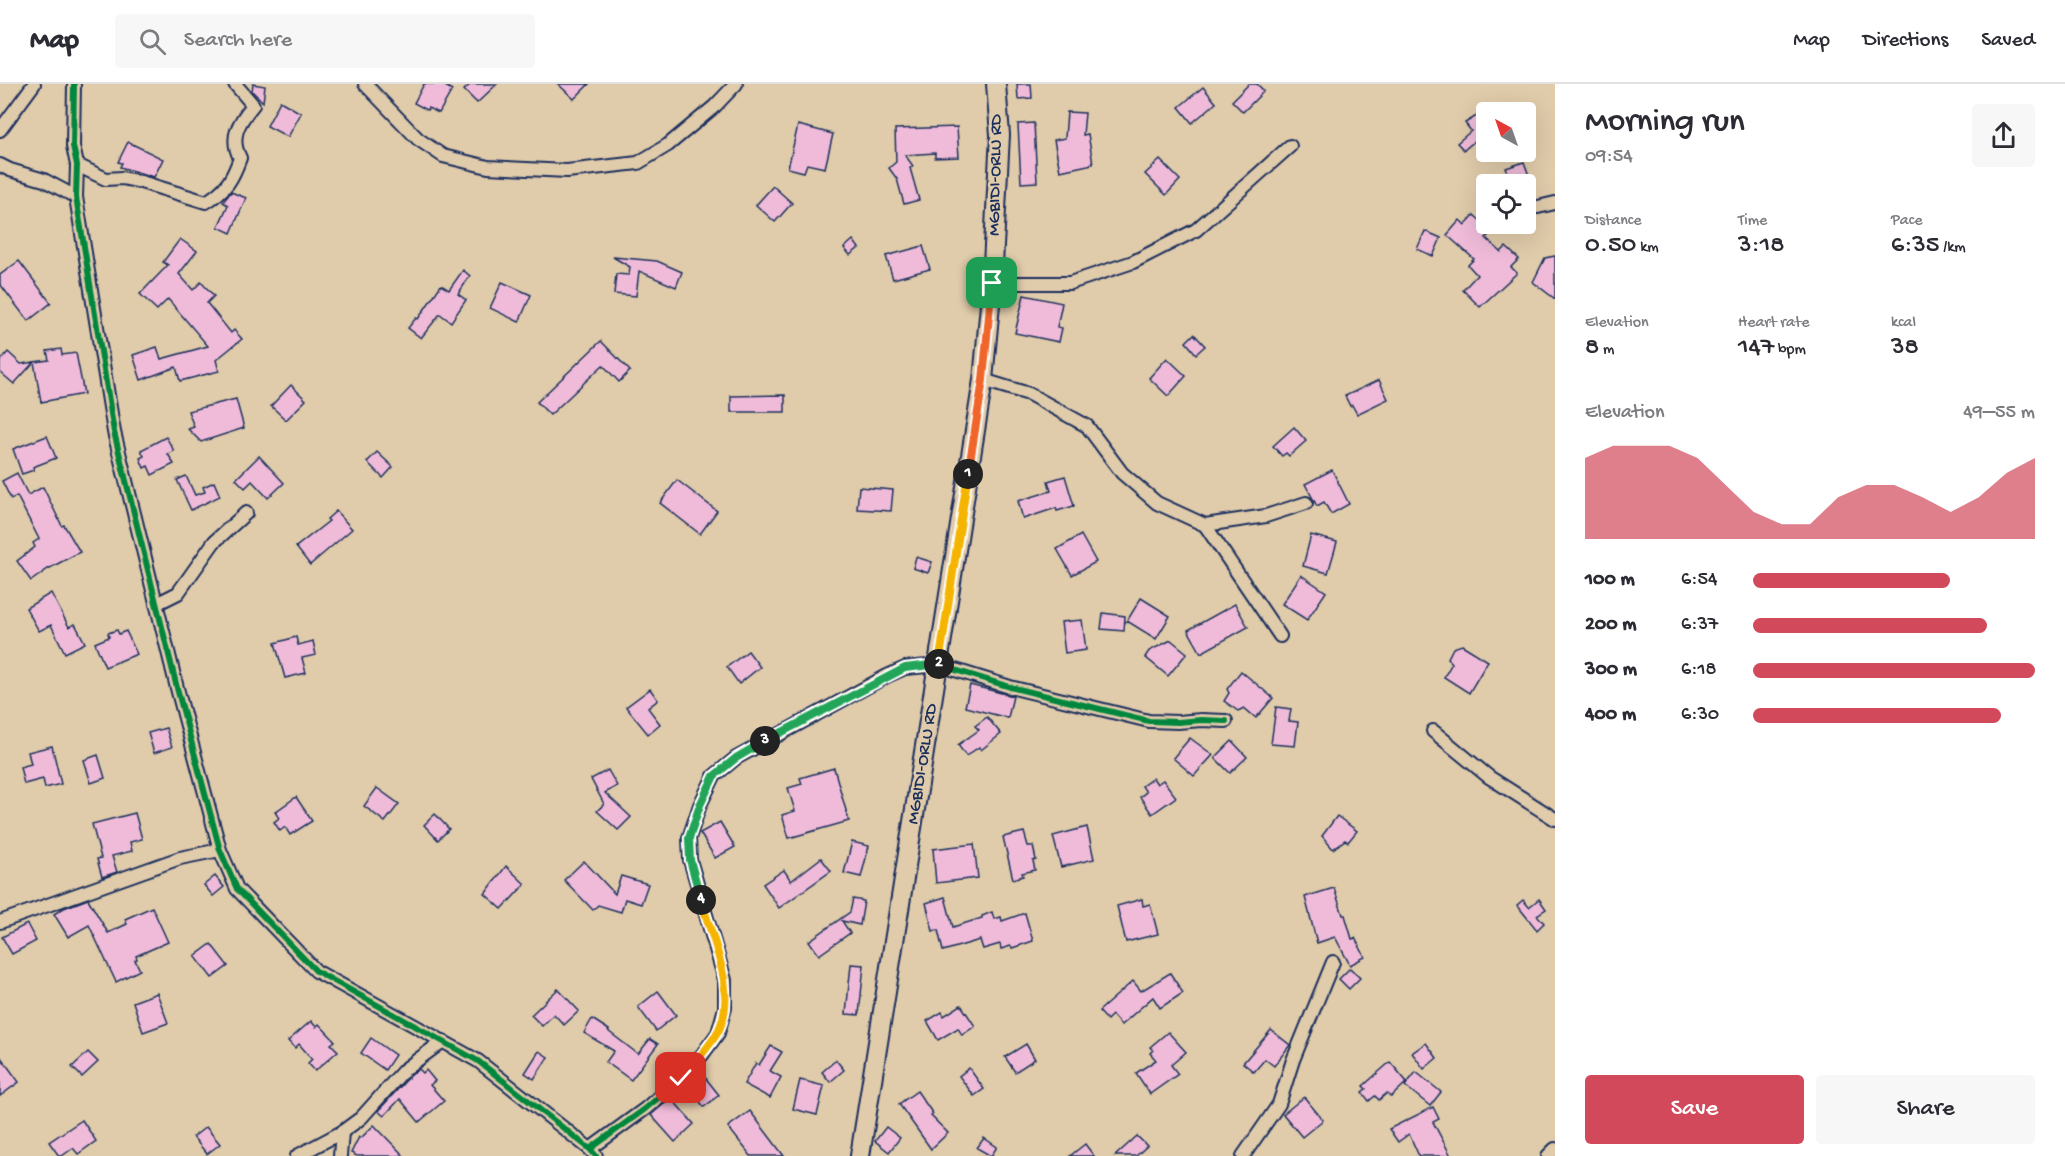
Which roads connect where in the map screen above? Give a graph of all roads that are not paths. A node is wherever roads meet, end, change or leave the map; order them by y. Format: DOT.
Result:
graph roads {
  1 [pos="34,84"];
  2 [pos="74,84"];
  3 [pos="235,84"];
  4 [pos="365,84"];
  5 [pos="736,84"];
  6 [pos="996,84"];
  7 [pos="0,130"];
  8 [pos="1290,146"];
  9 [pos="0,165"];
  10 [pos="77,165"];
  11 [pos="76,197"];
  12 [pos="1555,203"];
  13 [pos="1536,207"];
  14 [pos="992,283"];
  15 [pos="983,380"];
  16 [pos="1306,503"];
  17 [pos="246,513"];
  18 [pos="1205,525"];
  19 [pos="156,604"];
  20 [pos="1280,636"];
  21 [pos="939,665"];
  22 [pos="1226,721"];
  23 [pos="1432,731"];
  24 [pos="1555,819"];
  25 [pos="220,850"];
  26 [pos="0,921"];
  27 [pos="1333,962"];
  28 [pos="443,1041"];
  29 [pos="342,1132"];
  30 [pos="1555,1149"];
  31 [pos="593,1152"];
  32 [pos="297,1156"];
  33 [pos="340,1156"];
  34 [pos="860,1156"];
  35 [pos="1243,1156"];
  36 [pos="1548,1156"];
  1 -- 7 [label="street"];
  2 -- 10 [label="street"];
  3 -- 10 [label="street"];
  4 -- 5 [label="street"];
  6 -- 14 [label="main road, MGBIDI-ORLU RD"];
  8 -- 14 [label="street"];
  9 -- 11 [label="street"];
  10 -- 11 [label="street"];
  11 -- 19 [label="street"];
  12 -- 13 [label="street"];
  14 -- 15 [label="main road, MGBIDI-ORLU RD"];
  15 -- 18 [label="street"];
  15 -- 21 [label="main road, MGBIDI-ORLU RD"];
  16 -- 18 [label="street"];
  17 -- 19 [label="street"];
  18 -- 20 [label="street"];
  19 -- 25 [label="street"];
  21 -- 22 [label="street"];
  21 -- 31 [label="street"];
  21 -- 34 [label="main road, MGBIDI-ORLU RD"];
  23 -- 24 [label="street"];
  25 -- 26 [label="street"];
  25 -- 28 [label="street"];
  27 -- 35 [label="street"];
  28 -- 29 [label="street"];
  28 -- 31 [label="street"];
  29 -- 32 [label="street"];
  29 -- 33 [label="street"];
  30 -- 36 [label="street"];
}
